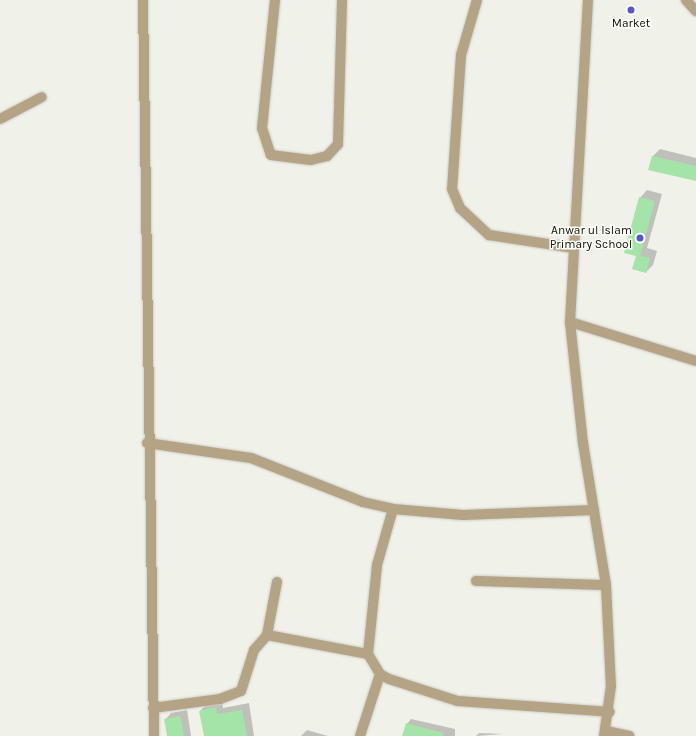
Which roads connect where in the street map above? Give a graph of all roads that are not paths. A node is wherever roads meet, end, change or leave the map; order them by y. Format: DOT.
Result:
graph roads {
  1 [pos="143,0"];
  2 [pos="275,0"];
  3 [pos="342,0"];
  4 [pos="477,0"];
  5 [pos="588,0"];
  6 [pos="686,0"];
  7 [pos="696,11"];
  8 [pos="42,97"];
  9 [pos="0,119"];
  10 [pos="574,248"];
  11 [pos="570,322"];
  12 [pos="696,361"];
  13 [pos="147,443"];
  14 [pos="393,509"];
  15 [pos="594,510"];
  16 [pos="476,581"];
  17 [pos="277,582"];
  18 [pos="606,585"];
  19 [pos="267,636"];
  20 [pos="368,654"];
  21 [pos="380,674"];
  22 [pos="153,708"];
  23 [pos="610,712"];
  24 [pos="605,733"];
  25 [pos="154,736"];
  26 [pos="360,736"];
  27 [pos="629,736"];
  1 -- 13 [label="street"];
  2 -- 3 [label="street"];
  4 -- 10 [label="street"];
  5 -- 10 [label="street"];
  6 -- 7 [label="street"];
  8 -- 9 [label="street"];
  10 -- 11 [label="street"];
  11 -- 12 [label="street"];
  11 -- 15 [label="street"];
  13 -- 14 [label="street"];
  13 -- 22 [label="street"];
  14 -- 15 [label="street"];
  14 -- 20 [label="street"];
  15 -- 18 [label="street"];
  16 -- 18 [label="street"];
  17 -- 19 [label="street"];
  18 -- 23 [label="street"];
  19 -- 20 [label="street"];
  19 -- 22 [label="street"];
  20 -- 21 [label="street"];
  21 -- 23 [label="street"];
  21 -- 26 [label="street"];
  22 -- 25 [label="street"];
  23 -- 24 [label="street"];
  24 -- 27 [label="street"];
}
